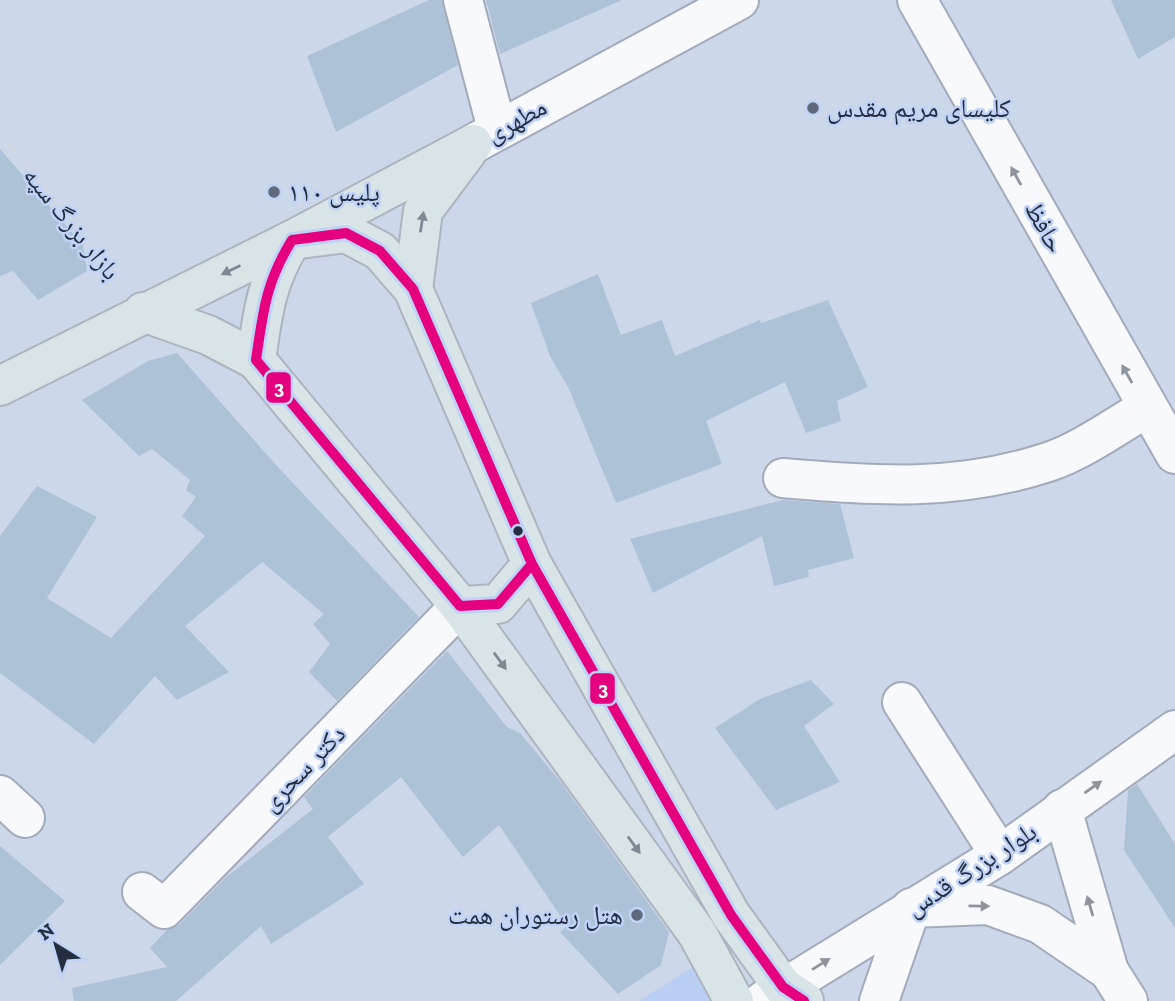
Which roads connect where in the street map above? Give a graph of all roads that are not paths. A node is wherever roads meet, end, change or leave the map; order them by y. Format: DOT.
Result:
graph roads {
  1 [pos="463,0"];
  2 [pos="739,0"];
  3 [pos="917,0"];
  4 [pos="485,136"];
  5 [pos="292,240"];
  6 [pos="413,289"];
  7 [pos="143,312"];
  8 [pos="256,360"];
  9 [pos="0,386"];
  10 [pos="1147,408"];
  11 [pos="1175,454"];
  12 [pos="783,478"];
  13 [pos="532,564"];
  14 [pos="460,606"];
  15 [pos="902,702"];
  16 [pos="1175,730"];
  17 [pos="1062,809"];
  18 [pos="999,855"];
  19 [pos="142,892"];
  20 [pos="911,908"];
  21 [pos="1118,986"];
  22 [pos="784,996"];
  23 [pos="734,1001"];
  24 [pos="879,1001"];
  1 -- 4 [label="street"];
  2 -- 4 [label="street, مطهری"];
  10 -- 3 [label="street, حافظ, one-way"];
  4 -- 5 [label="main road, مطهری"];
  6 -- 4 [label="main road, one-way"];
  5 -- 6 [label="main road"];
  5 -- 7 [label="main road, مطهری, one-way"];
  5 -- 8 [label="main road"];
  6 -- 13 [label="main road"];
  7 -- 8 [label="main road"];
  7 -- 9 [label="main road"];
  8 -- 14 [label="main road"];
  10 -- 11 [label="street, حافظ"];
  10 -- 12 [label="street"];
  13 -- 14 [label="main road"];
  13 -- 22 [label="main road"];
  14 -- 19 [label="street, دکتر سحری"];
  14 -- 23 [label="main road, one-way"];
  15 -- 18 [label="street"];
  17 -- 16 [label="street, بلوار بزرگ قدس, one-way"];
  17 -- 18 [label="street, بلوار بزرگ قدس"];
  21 -- 17 [label="street, one-way"];
  18 -- 20 [label="street, بلوار بزرگ قدس"];
  20 -- 21 [label="street, one-way"];
  22 -- 20 [label="street, بلوار بزرگ قدس, one-way"];
  20 -- 24 [label="street"];
}
